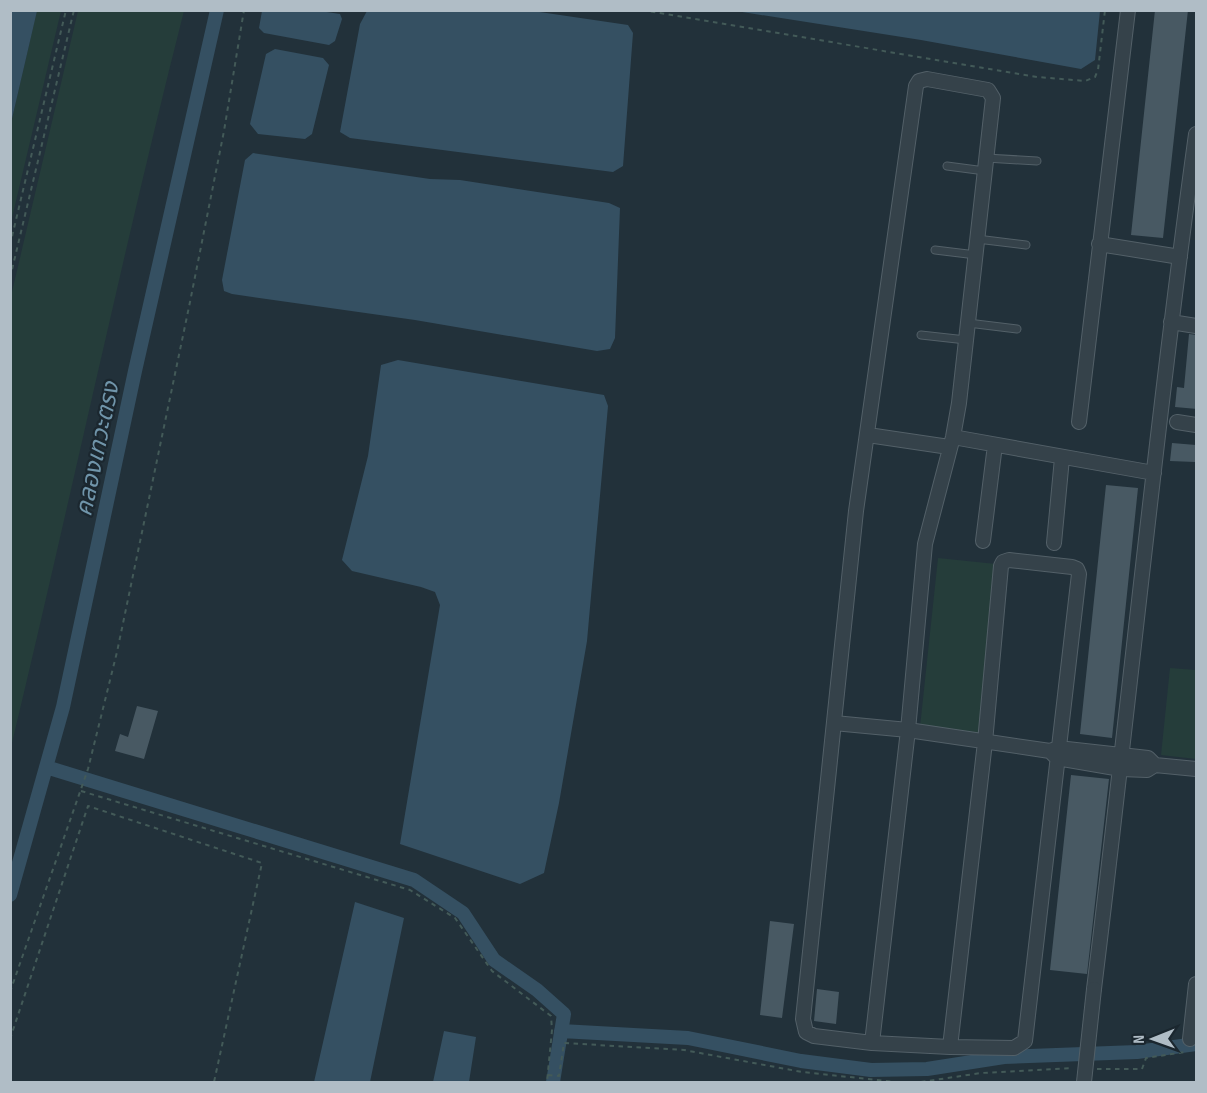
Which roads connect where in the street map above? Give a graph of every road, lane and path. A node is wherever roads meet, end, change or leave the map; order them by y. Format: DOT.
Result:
graph roads {
  1 [pos="66,10"];
  2 [pos="74,10"];
  3 [pos="244,10"];
  4 [pos="642,10"];
  5 [pos="1105,10"];
  6 [pos="1128,10"];
  7 [pos="1197,134"];
  8 [pos="1037,161"];
  9 [pos="986,164"];
  10 [pos="947,166"];
  11 [pos="977,239"];
  12 [pos="1100,244"];
  13 [pos="10,245"];
  14 [pos="1026,245"];
  15 [pos="935,250"];
  16 [pos="975,255"];
  17 [pos="1180,257"];
  18 [pos="10,278"];
  19 [pos="1171,322"];
  20 [pos="968,323"];
  21 [pos="1197,326"];
  22 [pos="1017,329"];
  23 [pos="921,335"];
  24 [pos="966,340"];
  25 [pos="1079,422"];
  26 [pos="1177,422"];
  27 [pos="1197,425"];
  28 [pos="868,435"];
  29 [pos="951,442"];
  30 [pos="995,445"];
  31 [pos="1062,458"];
  32 [pos="1154,473"];
  33 [pos="982,541"];
  34 [pos="1054,543"];
  35 [pos="834,723"];
  36 [pos="908,730"];
  37 [pos="985,742"];
  38 [pos="1055,752"];
  39 [pos="1122,762"];
  40 [pos="1197,769"];
  41 [pos="81,791"];
  42 [pos="1197,984"];
  43 [pos="10,993"];
  44 [pos="10,1039"];
  45 [pos="872,1043"];
  46 [pos="1191,1045"];
  47 [pos="950,1047"];
  48 [pos="1075,1068"];
  49 [pos="1095,1069"];
  50 [pos="548,1075"];
  51 [pos="214,1083"];
  52 [pos="547,1083"];
  53 [pos="896,1083"];
  54 [pos="921,1083"];
  55 [pos="1084,1083"];
  1 -- 13 [label="path"];
  2 -- 18 [label="path"];
  3 -- 41 [label="path"];
  4 -- 5 [label="path"];
  6 -- 12 [label="street"];
  7 -- 17 [label="street"];
  8 -- 9 [label="lane"];
  9 -- 10 [label="lane"];
  9 -- 11 [label="street"];
  9 -- 28 [label="street"];
  11 -- 14 [label="lane"];
  11 -- 16 [label="street"];
  12 -- 17 [label="street"];
  12 -- 25 [label="street"];
  15 -- 16 [label="lane"];
  16 -- 20 [label="street"];
  17 -- 19 [label="street"];
  19 -- 21 [label="street"];
  19 -- 32 [label="street"];
  20 -- 22 [label="lane"];
  20 -- 24 [label="street"];
  23 -- 24 [label="lane"];
  24 -- 29 [label="street"];
  26 -- 27 [label="street"];
  28 -- 29 [label="street"];
  28 -- 35 [label="street"];
  29 -- 30 [label="street"];
  29 -- 36 [label="street"];
  30 -- 31 [label="street"];
  30 -- 33 [label="street"];
  31 -- 32 [label="street"];
  31 -- 34 [label="street"];
  32 -- 39 [label="street"];
  35 -- 36 [label="street"];
  35 -- 45 [label="street"];
  36 -- 37 [label="street"];
  36 -- 45 [label="street"];
  37 -- 38 [label="street"];
  37 -- 38 [label="street"];
  37 -- 47 [label="street"];
  38 -- 39 [label="street"];
  38 -- 47 [label="street"];
  39 -- 40 [label="street"];
  39 -- 55 [label="street, bridge"];
  41 -- 43 [label="path"];
  41 -- 50 [label="path"];
  42 -- 46 [label="street"];
  44 -- 51 [label="path"];
  45 -- 47 [label="street"];
  46 -- 49 [label="path"];
  48 -- 54 [label="path"];
  50 -- 52 [label="path"];
  50 -- 53 [label="path"];
}
